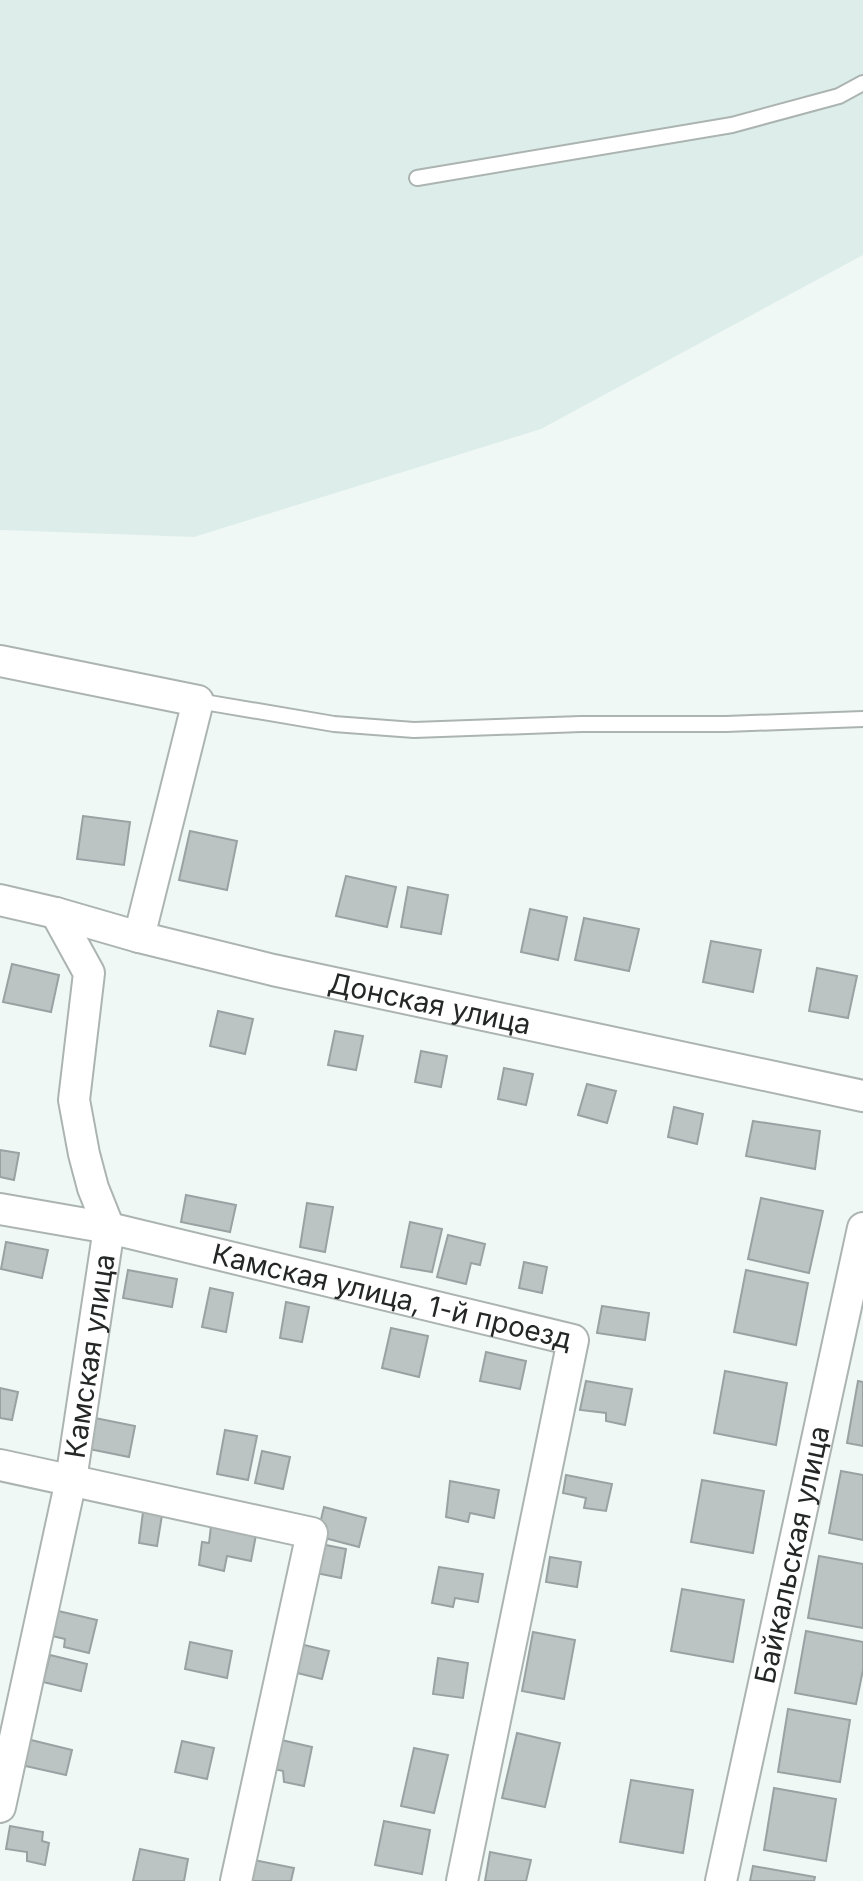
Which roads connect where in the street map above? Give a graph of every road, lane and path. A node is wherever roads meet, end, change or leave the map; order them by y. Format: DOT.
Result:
graph roads {
  1 [pos="863,83"];
  2 [pos="417,178"];
  3 [pos="0,661"];
  4 [pos="198,701"];
  5 [pos="863,719"];
  6 [pos="0,900"];
  7 [pos="56,913"];
  8 [pos="139,937"];
  9 [pos="863,1096"];
  10 [pos="0,1209"];
  11 [pos="109,1228"];
  12 [pos="863,1228"];
  13 [pos="0,1465"];
  14 [pos="71,1480"];
  15 [pos="0,1807"];
  16 [pos="236,1881"];
  17 [pos="462,1881"];
  18 [pos="721,1881"];
  1 -- 2 [label="lane"];
  3 -- 4 [label="street"];
  4 -- 5 [label="lane"];
  4 -- 8 [label="street"];
  6 -- 7 [label="street, Донская улица"];
  7 -- 8 [label="street, Донская улица"];
  7 -- 11 [label="street, Камская улица"];
  8 -- 9 [label="street, Донская улица"];
  10 -- 11 [label="street, Камская улица, 1-й проезд"];
  11 -- 14 [label="street, Камская улица"];
  11 -- 17 [label="street, Камская улица, 1-й проезд"];
  12 -- 18 [label="street, Байкальская улица"];
  13 -- 14 [label="street"];
  14 -- 15 [label="street, Камская улица"];
  14 -- 16 [label="street"];
}
